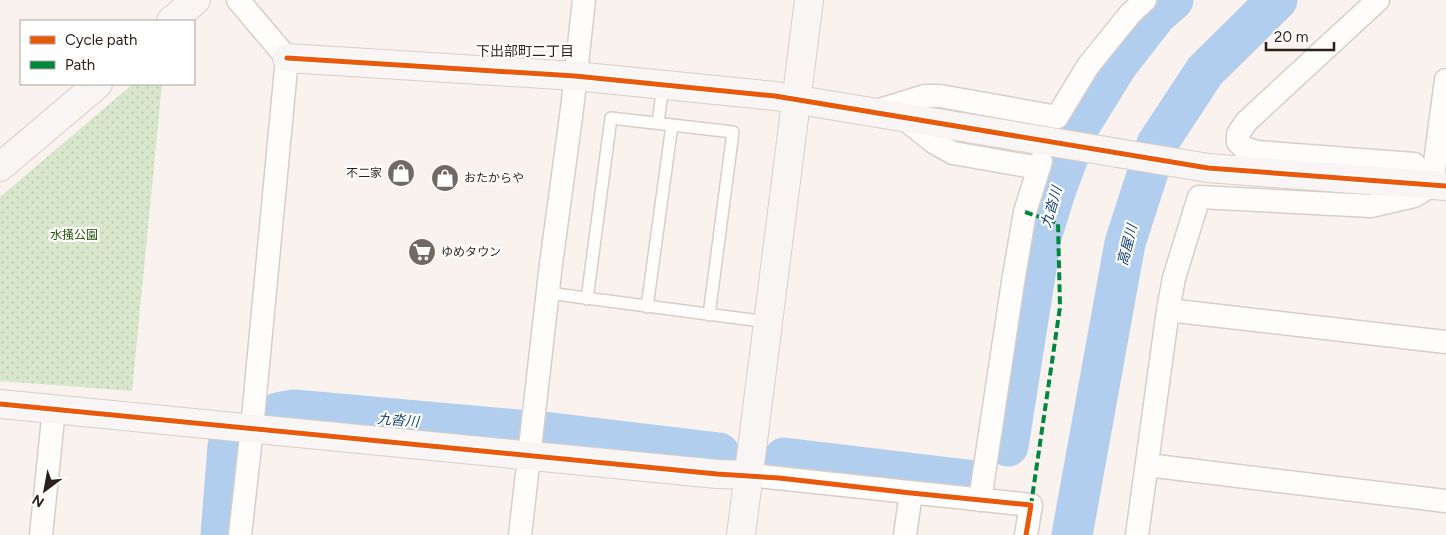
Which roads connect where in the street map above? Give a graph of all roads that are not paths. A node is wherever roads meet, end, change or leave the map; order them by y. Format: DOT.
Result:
graph roads {
  1 [pos="196,0"];
  2 [pos="238,0"];
  3 [pos="584,0"];
  4 [pos="809,0"];
  5 [pos="1145,0"];
  6 [pos="1378,0"];
  7 [pos="172,20"];
  8 [pos="287,58"];
  9 [pos="575,76"];
  10 [pos="1446,80"];
  11 [pos="97,85"];
  12 [pos="663,85"];
  13 [pos="797,99"];
  14 [pos="872,112"];
  15 [pos="658,123"];
  16 [pos="672,125"];
  17 [pos="1050,143"];
  18 [pos="0,168"];
  19 [pos="1439,185"];
  20 [pos="548,293"];
  21 [pos="586,299"];
  22 [pos="647,307"];
  23 [pos="1168,310"];
  24 [pos="709,315"];
  25 [pos="768,322"];
  26 [pos="1446,342"];
  27 [pos="0,404"];
  28 [pos="54,409"];
  29 [pos="252,428"];
  30 [pos="529,455"];
  31 [pos="1147,464"];
  32 [pos="749,475"];
  33 [pos="910,494"];
  34 [pos="980,500"];
  35 [pos="1446,501"];
  36 [pos="41,535"];
  37 [pos="240,535"];
  38 [pos="520,535"];
  39 [pos="740,535"];
  40 [pos="906,535"];
  41 [pos="1026,535"];
  42 [pos="1137,535"];
  1 -- 7 [label="street"];
  2 -- 8 [label="street"];
  3 -- 9 [label="street"];
  4 -- 13 [label="street"];
  5 -- 17 [label="street"];
  6 -- 19 [label="street"];
  8 -- 9 [label="street"];
  8 -- 29 [label="street"];
  9 -- 12 [label="street"];
  9 -- 20 [label="street"];
  10 -- 19 [label="street"];
  11 -- 18 [label="street"];
  12 -- 13 [label="street"];
  12 -- 15 [label="lane"];
  13 -- 14 [label="street"];
  13 -- 25 [label="street"];
  14 -- 17 [label="street"];
  14 -- 17 [label="street"];
  15 -- 16 [label="lane"];
  15 -- 21 [label="lane"];
  16 -- 22 [label="lane"];
  16 -- 24 [label="lane"];
  17 -- 19 [label="street"];
  17 -- 34 [label="street"];
  19 -- 23 [label="street"];
  20 -- 21 [label="lane"];
  20 -- 30 [label="street"];
  21 -- 22 [label="lane"];
  22 -- 24 [label="lane"];
  23 -- 26 [label="street"];
  23 -- 31 [label="street"];
  24 -- 25 [label="lane"];
  25 -- 32 [label="street"];
  27 -- 28 [label="street"];
  28 -- 29 [label="street"];
  28 -- 36 [label="street"];
  29 -- 30 [label="street"];
  29 -- 37 [label="street"];
  30 -- 32 [label="street"];
  30 -- 38 [label="street"];
  31 -- 35 [label="street"];
  31 -- 42 [label="street"];
  32 -- 33 [label="street"];
  32 -- 39 [label="street"];
  33 -- 34 [label="street"];
  33 -- 40 [label="street"];
  34 -- 41 [label="street"];
}
